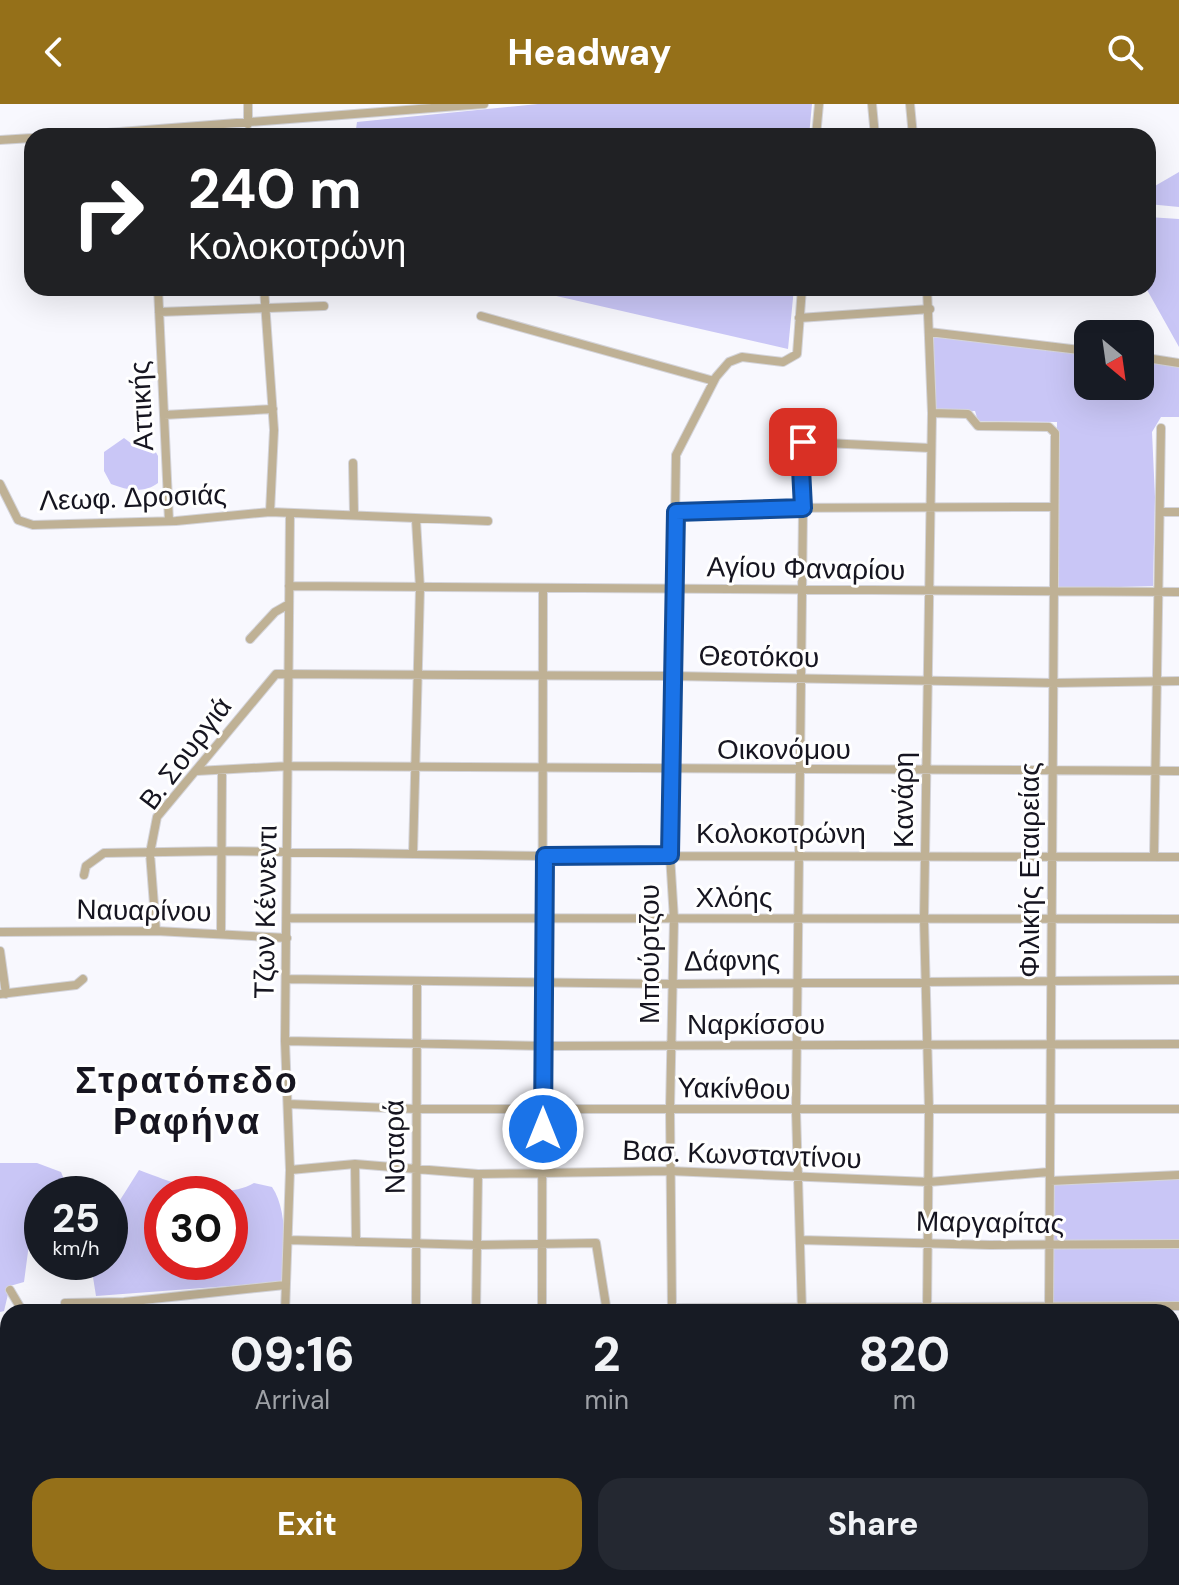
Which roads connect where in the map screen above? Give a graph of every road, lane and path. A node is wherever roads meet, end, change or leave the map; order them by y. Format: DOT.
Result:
graph roads {
  1 [pos="248,104"];
  2 [pos="337,104"];
  3 [pos="484,104"];
  4 [pos="819,104"];
  5 [pos="872,104"];
  6 [pos="910,104"];
  7 [pos="434,106"];
  8 [pos="385,108"];
  9 [pos="338,115"];
  10 [pos="248,124"];
  11 [pos="207,128"];
  12 [pos="817,128"];
  13 [pos="874,128"];
  14 [pos="912,128"];
  15 [pos="24,138"];
  16 [pos="0,140"];
  17 [pos="158,296"];
  18 [pos="264,296"];
  19 [pos="801,296"];
  20 [pos="928,296"];
  21 [pos="324,306"];
  22 [pos="265,307"];
  23 [pos="930,309"];
  24 [pos="159,312"];
  25 [pos="481,316"];
  26 [pos="799,318"];
  27 [pos="929,332"];
  28 [pos="1074,349"];
  29 [pos="1154,359"];
  30 [pos="1179,363"];
  31 [pos="714,381"];
  32 [pos="273,409"];
  33 [pos="932,413"];
  34 [pos="164,415"];
  35 [pos="1161,428"];
  36 [pos="930,448"];
  37 [pos="353,463"];
  38 [pos="0,484"];
  39 [pos="1053,507"];
  40 [pos="803,508"];
  41 [pos="929,508"];
  42 [pos="270,512"];
  43 [pos="676,512"];
  44 [pos="1161,512"];
  45 [pos="1179,512"];
  46 [pos="290,513"];
  47 [pos="354,515"];
  48 [pos="416,520"];
  49 [pos="169,521"];
  50 [pos="488,521"];
  51 [pos="289,586"];
  52 [pos="420,588"];
  53 [pos="543,588"];
  54 [pos="673,589"];
  55 [pos="803,592"];
  56 [pos="929,592"];
  57 [pos="1052,592"];
  58 [pos="1156,592"];
  59 [pos="1179,592"];
  60 [pos="289,604"];
  61 [pos="250,639"];
  62 [pos="289,673"];
  63 [pos="419,674"];
  64 [pos="543,676"];
  65 [pos="673,676"];
  66 [pos="802,679"];
  67 [pos="925,681"];
  68 [pos="1154,681"];
  69 [pos="1179,681"];
  70 [pos="1054,683"];
  71 [pos="289,766"];
  72 [pos="416,767"];
  73 [pos="545,769"];
  74 [pos="222,770"];
  75 [pos="674,770"];
  76 [pos="197,771"];
  77 [pos="798,771"];
  78 [pos="1156,771"];
  79 [pos="1179,771"];
  80 [pos="925,772"];
  81 [pos="1051,772"];
  82 [pos="223,851"];
  83 [pos="150,853"];
  84 [pos="289,853"];
  85 [pos="413,854"];
  86 [pos="670,855"];
  87 [pos="798,855"];
  88 [pos="925,855"];
  89 [pos="545,856"];
  90 [pos="1052,857"];
  91 [pos="1154,857"];
  92 [pos="1179,857"];
  93 [pos="84,875"];
  94 [pos="288,918"];
  95 [pos="545,919"];
  96 [pos="674,919"];
  97 [pos="799,919"];
  98 [pos="924,919"];
  99 [pos="1051,919"];
  100 [pos="1179,919"];
  101 [pos="156,931"];
  102 [pos="0,932"];
  103 [pos="221,933"];
  104 [pos="287,938"];
  105 [pos="0,951"];
  106 [pos="83,979"];
  107 [pos="286,979"];
  108 [pos="798,980"];
  109 [pos="1179,980"];
  110 [pos="417,981"];
  111 [pos="544,981"];
  112 [pos="926,982"];
  113 [pos="1050,982"];
  114 [pos="672,984"];
  115 [pos="3,994"];
  116 [pos="285,1041"];
  117 [pos="414,1044"];
  118 [pos="1179,1044"];
  119 [pos="1049,1045"];
  120 [pos="544,1046"];
  121 [pos="670,1046"];
  122 [pos="799,1046"];
  123 [pos="925,1046"];
  124 [pos="288,1104"];
  125 [pos="544,1108"];
  126 [pos="416,1109"];
  127 [pos="670,1109"];
  128 [pos="1050,1109"];
  129 [pos="1179,1109"];
  130 [pos="929,1110"];
  131 [pos="796,1111"];
  132 [pos="355,1164"];
  133 [pos="290,1170"];
  134 [pos="417,1171"];
  135 [pos="670,1171"];
  136 [pos="543,1173"];
  137 [pos="478,1174"];
  138 [pos="1179,1175"];
  139 [pos="1050,1176"];
  140 [pos="798,1178"];
  141 [pos="929,1182"];
  142 [pos="288,1240"];
  143 [pos="800,1240"];
  144 [pos="356,1242"];
  145 [pos="543,1243"];
  146 [pos="928,1243"];
  147 [pos="418,1244"];
  148 [pos="1179,1244"];
  149 [pos="478,1245"];
  150 [pos="1048,1245"];
  151 [pos="285,1285"];
  152 [pos="10,1290"];
  153 [pos="65,1303"];
  154 [pos="18,1304"];
  155 [pos="80,1304"];
  156 [pos="146,1304"];
  157 [pos="285,1304"];
  158 [pos="416,1304"];
  159 [pos="476,1304"];
  160 [pos="542,1304"];
  161 [pos="606,1304"];
  162 [pos="672,1304"];
  163 [pos="802,1304"];
  164 [pos="927,1304"];
  165 [pos="1049,1304"];
  1 -- 10 [label="street"];
  2 -- 9 [label="street"];
  3 -- 7 [label="street"];
  4 -- 12 [label="street"];
  5 -- 13 [label="street"];
  6 -- 14 [label="street"];
  7 -- 8 [label="street"];
  8 -- 9 [label="street"];
  9 -- 10 [label="street"];
  10 -- 11 [label="street"];
  15 -- 16 [label="street"];
  17 -- 24 [label="street, Αττικής"];
  18 -- 22 [label="street"];
  19 -- 26 [label="street, Μπούρτζου"];
  20 -- 23 [label="street, Κανάρη"];
  21 -- 22 [label="street"];
  22 -- 24 [label="street"];
  22 -- 32 [label="street"];
  23 -- 26 [label="street"];
  23 -- 27 [label="street, Κανάρη"];
  24 -- 34 [label="street, Αττικής"];
  25 -- 31 [label="street"];
  26 -- 31 [label="street, Μπούρτζου"];
  27 -- 28 [label="street"];
  27 -- 33 [label="street, Κανάρη"];
  29 -- 30 [label="street"];
  31 -- 43 [label="street, Μπούρτζου"];
  32 -- 34 [label="street"];
  32 -- 42 [label="street"];
  33 -- 36 [label="street, Κανάρη"];
  33 -- 39 [label="street, Φιλικής Εταιρείας"];
  34 -- 49 [label="street, Αττικής"];
  35 -- 44 [label="street"];
  36 -- 40 [label="street"];
  36 -- 41 [label="street, Κανάρη"];
  37 -- 47 [label="street"];
  38 -- 49 [label="street, Λεωφ. Δροσιάς"];
  39 -- 41 [label="street"];
  39 -- 57 [label="street, Φιλικής Εταιρείας"];
  40 -- 41 [label="street"];
  40 -- 43 [label="street"];
  40 -- 55 [label="street"];
  41 -- 56 [label="street, Κανάρη"];
  42 -- 46 [label="street, Λεωφ. Δροσιάς"];
  42 -- 49 [label="street, Λεωφ. Δροσιάς"];
  43 -- 54 [label="street, Μπούρτζου"];
  44 -- 45 [label="street"];
  44 -- 58 [label="street"];
  46 -- 47 [label="street, Λεωφ. Δροσιάς"];
  46 -- 51 [label="street, Τζων Κέννεντι"];
  47 -- 48 [label="street, Λεωφ. Δροσιάς"];
  48 -- 50 [label="street, Λεωφ. Δροσιάς"];
  48 -- 52 [label="street"];
  51 -- 52 [label="street, Αγίου Φαναρίου"];
  51 -- 60 [label="street, Τζων Κέννεντι"];
  52 -- 53 [label="street, Αγίου Φαναρίου"];
  52 -- 63 [label="street"];
  53 -- 54 [label="street, Αγίου Φαναρίου"];
  53 -- 64 [label="street"];
  54 -- 55 [label="street, Αγίου Φαναρίου"];
  54 -- 65 [label="street, Μπούρτζου"];
  55 -- 56 [label="street, Αγίου Φαναρίου"];
  55 -- 66 [label="street"];
  56 -- 57 [label="street, Αγίου Φαναρίου"];
  56 -- 67 [label="street, Κανάρη"];
  57 -- 58 [label="street, Αγίου Φαναρίου"];
  57 -- 70 [label="street, Φιλικής Εταιρείας"];
  58 -- 59 [label="street, Αγίου Φαναρίου"];
  58 -- 68 [label="street"];
  60 -- 61 [label="street"];
  60 -- 62 [label="street, Τζων Κέννεντι"];
  62 -- 63 [label="street, Θεοτόκου"];
  62 -- 71 [label="street, Τζων Κέννεντι"];
  62 -- 76 [label="street, Β. Σουργιά"];
  63 -- 64 [label="street, Θεοτόκου"];
  63 -- 72 [label="street"];
  64 -- 65 [label="street, Θεοτόκου"];
  64 -- 73 [label="street"];
  65 -- 66 [label="street, Θεοτόκου"];
  65 -- 75 [label="street, Μπούρτζου"];
  66 -- 67 [label="street, Θεοτόκου"];
  66 -- 77 [label="street"];
  67 -- 70 [label="street, Θεοτόκου"];
  67 -- 80 [label="street, Κανάρη"];
  68 -- 69 [label="street, Θεοτόκου"];
  68 -- 70 [label="street, Θεοτόκου"];
  68 -- 78 [label="street"];
  70 -- 81 [label="street, Φιλικής Εταιρείας"];
  71 -- 72 [label="street, Οικονόμου"];
  71 -- 74 [label="street, Οικονόμου"];
  71 -- 84 [label="street, Τζων Κέννεντι"];
  72 -- 73 [label="street, Οικονόμου"];
  72 -- 85 [label="street"];
  73 -- 75 [label="street, Οικονόμου"];
  73 -- 89 [label="street"];
  74 -- 76 [label="street, Οικονόμου"];
  74 -- 82 [label="street"];
  75 -- 77 [label="street, Οικονόμου"];
  75 -- 86 [label="street, Μπούρτζου"];
  76 -- 83 [label="street, Β. Σουργιά"];
  77 -- 80 [label="street, Οικονόμου"];
  77 -- 87 [label="street"];
  78 -- 79 [label="street, Οικονόμου"];
  78 -- 81 [label="street, Οικονόμου"];
  78 -- 91 [label="street"];
  80 -- 81 [label="street, Οικονόμου"];
  80 -- 88 [label="street, Κανάρη"];
  81 -- 90 [label="street, Φιλικής Εταιρείας"];
  82 -- 83 [label="street, Κολοκοτρώνη"];
  82 -- 84 [label="street, Κολοκοτρώνη"];
  82 -- 103 [label="street"];
  83 -- 93 [label="street, Κολοκοτρώνη"];
  83 -- 101 [label="street, Β. Σουργιά"];
  84 -- 85 [label="street, Κολοκοτρώνη"];
  84 -- 94 [label="street, Τζων Κέννεντι"];
  85 -- 89 [label="street, Κολοκοτρώνη"];
  86 -- 87 [label="street, Κολοκοτρώνη"];
  86 -- 89 [label="street, Κολοκοτρώνη"];
  86 -- 96 [label="street, Μπούρτζου"];
  87 -- 88 [label="street, Κολοκοτρώνη"];
  87 -- 97 [label="street"];
  88 -- 90 [label="street, Κολοκοτρώνη"];
  88 -- 98 [label="street, Κανάρη"];
  89 -- 95 [label="street"];
  90 -- 91 [label="street, Κολοκοτρώνη"];
  90 -- 99 [label="street, Φιλικής Εταιρείας"];
  91 -- 92 [label="street, Κολοκοτρώνη"];
  94 -- 95 [label="street, Χλόης"];
  94 -- 104 [label="street, Τζων Κέννεντι"];
  95 -- 96 [label="street, Χλόης"];
  95 -- 111 [label="street"];
  96 -- 97 [label="street, Χλόης"];
  96 -- 114 [label="street, Μπούρτζου"];
  97 -- 98 [label="street, Χλόης"];
  97 -- 108 [label="street"];
  98 -- 99 [label="street, Χλόης"];
  98 -- 112 [label="street, Κανάρη"];
  99 -- 100 [label="street, Χλόης"];
  99 -- 113 [label="street, Φιλικής Εταιρείας"];
  101 -- 102 [label="street, Ναυαρίνου"];
  101 -- 103 [label="street, Ναυαρίνου"];
  103 -- 104 [label="street, Ναυαρίνου"];
  104 -- 107 [label="street, Τζων Κέννεντι"];
  105 -- 115 [label="street"];
  106 -- 115 [label="street"];
  107 -- 110 [label="street, Δάφνης"];
  107 -- 116 [label="street, Τζων Κέννεντι"];
  108 -- 112 [label="street, Δάφνης"];
  108 -- 114 [label="street, Δάφνης"];
  108 -- 122 [label="street"];
  109 -- 113 [label="street, Δάφνης"];
  110 -- 111 [label="street, Δάφνης"];
  110 -- 117 [label="street, Νοταρά"];
  111 -- 114 [label="street, Δάφνης"];
  111 -- 120 [label="street"];
  112 -- 113 [label="street, Δάφνης"];
  112 -- 123 [label="street, Κανάρη"];
  113 -- 119 [label="street, Φιλικής Εταιρείας"];
  114 -- 121 [label="street, Μπούρτζου"];
  116 -- 117 [label="street, Ναρκίσσου"];
  116 -- 124 [label="street, Τζων Κέννεντι"];
  117 -- 120 [label="street, Ναρκίσσου"];
  117 -- 126 [label="street, Νοταρά"];
  118 -- 119 [label="street, Ναρκίσσου"];
  119 -- 123 [label="street, Ναρκίσσου"];
  119 -- 128 [label="street, Φιλικής Εταιρείας"];
  120 -- 121 [label="street, Ναρκίσσου"];
  120 -- 125 [label="street"];
  121 -- 122 [label="street, Ναρκίσσου"];
  121 -- 127 [label="street, Μπούρτζου"];
  122 -- 123 [label="street, Ναρκίσσου"];
  122 -- 131 [label="street"];
  123 -- 130 [label="street, Κανάρη"];
  124 -- 126 [label="street, Υακίνθου"];
  124 -- 133 [label="street, Τζων Κέννεντι"];
  125 -- 126 [label="street, Υακίνθου"];
  125 -- 127 [label="street, Υακίνθου"];
  125 -- 136 [label="street"];
  126 -- 134 [label="street, Νοταρά"];
  127 -- 131 [label="street, Υακίνθου"];
  127 -- 135 [label="street, Μπούρτζου"];
  128 -- 129 [label="street, Υακίνθου"];
  128 -- 130 [label="street, Υακίνθου"];
  128 -- 139 [label="street, Φιλικής Εταιρείας"];
  130 -- 131 [label="street, Υακίνθου"];
  130 -- 141 [label="street, Κανάρη"];
  131 -- 140 [label="street"];
  132 -- 133 [label="street, Βασ. Κωνσταντίνου"];
  132 -- 134 [label="street, Βασ. Κωνσταντίνου"];
  132 -- 144 [label="street"];
  133 -- 142 [label="street, Τζων Κέννεντι"];
  134 -- 137 [label="street, Βασ. Κωνσταντίνου"];
  134 -- 147 [label="street, Νοταρά"];
  135 -- 136 [label="street, Βασ. Κωνσταντίνου"];
  135 -- 140 [label="street, Βασ. Κωνσταντίνου"];
  135 -- 162 [label="street, Μπούρτζου"];
  136 -- 137 [label="street, Βασ. Κωνσταντίνου"];
  136 -- 145 [label="street"];
  137 -- 149 [label="street"];
  138 -- 139 [label="street, Βασ. Κωνσταντίνου"];
  139 -- 141 [label="street, Βασ. Κωνσταντίνου"];
  139 -- 150 [label="street, Φιλικής Εταιρείας"];
  140 -- 141 [label="street, Βασ. Κωνσταντίνου"];
  140 -- 143 [label="street"];
  141 -- 146 [label="street, Κανάρη"];
  142 -- 144 [label="street"];
  142 -- 151 [label="street, Τζων Κέννεντι"];
  143 -- 146 [label="street, Μαργαρίτας"];
  143 -- 163 [label="street"];
  144 -- 147 [label="street"];
  145 -- 149 [label="street"];
  145 -- 160 [label="street"];
  145 -- 161 [label="street"];
  146 -- 150 [label="street, Μαργαρίτας"];
  146 -- 164 [label="street, Κανάρη"];
  147 -- 149 [label="street"];
  147 -- 158 [label="street, Νοταρά"];
  148 -- 150 [label="street, Μαργαρίτας"];
  149 -- 159 [label="street"];
  150 -- 165 [label="street, Φιλικής Εταιρείας"];
  151 -- 156 [label="street"];
  151 -- 157 [label="street, Τζων Κέννεντι"];
  152 -- 154 [label="street"];
  153 -- 155 [label="street"];
}
